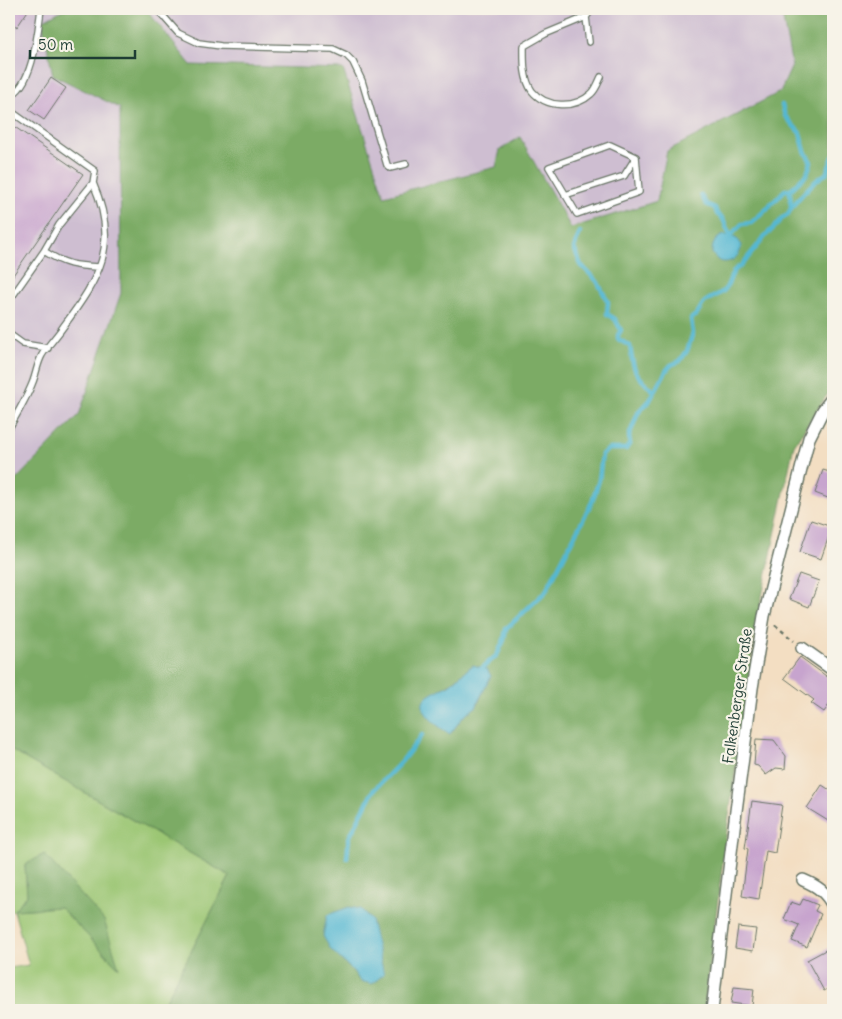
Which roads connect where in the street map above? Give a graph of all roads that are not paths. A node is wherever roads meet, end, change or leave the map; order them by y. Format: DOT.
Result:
graph roads {
  1 [pos="41,9"];
  2 [pos="157,9"];
  3 [pos="592,9"];
  4 [pos="586,18"];
  5 [pos="589,42"];
  6 [pos="601,77"];
  7 [pos="9,96"];
  8 [pos="9,110"];
  9 [pos="636,157"];
  10 [pos="406,164"];
  11 [pos="93,183"];
  12 [pos="565,195"];
  13 [pos="44,251"];
  14 [pos="99,267"];
  15 [pos="9,301"];
  16 [pos="9,334"];
  17 [pos="48,348"];
  18 [pos="833,397"];
  19 [pos="9,428"];
  20 [pos="802,648"];
  21 [pos="833,670"];
  22 [pos="803,880"];
  23 [pos="833,906"];
  24 [pos="712,1010"];
  1 -- 7 [label="lane"];
  2 -- 10 [label="lane"];
  3 -- 4 [label="lane"];
  4 -- 5 [label="lane"];
  4 -- 6 [label="lane"];
  8 -- 11 [label="lane"];
  9 -- 12 [label="lane"];
  9 -- 12 [label="lane"];
  9 -- 12 [label="lane"];
  11 -- 13 [label="lane"];
  11 -- 14 [label="lane"];
  13 -- 14 [label="lane"];
  13 -- 15 [label="lane"];
  14 -- 17 [label="lane"];
  16 -- 17 [label="lane"];
  17 -- 19 [label="lane"];
  18 -- 24 [label="street, Falkenberger Straße"];
  20 -- 21 [label="street"];
  22 -- 23 [label="street"];
}
